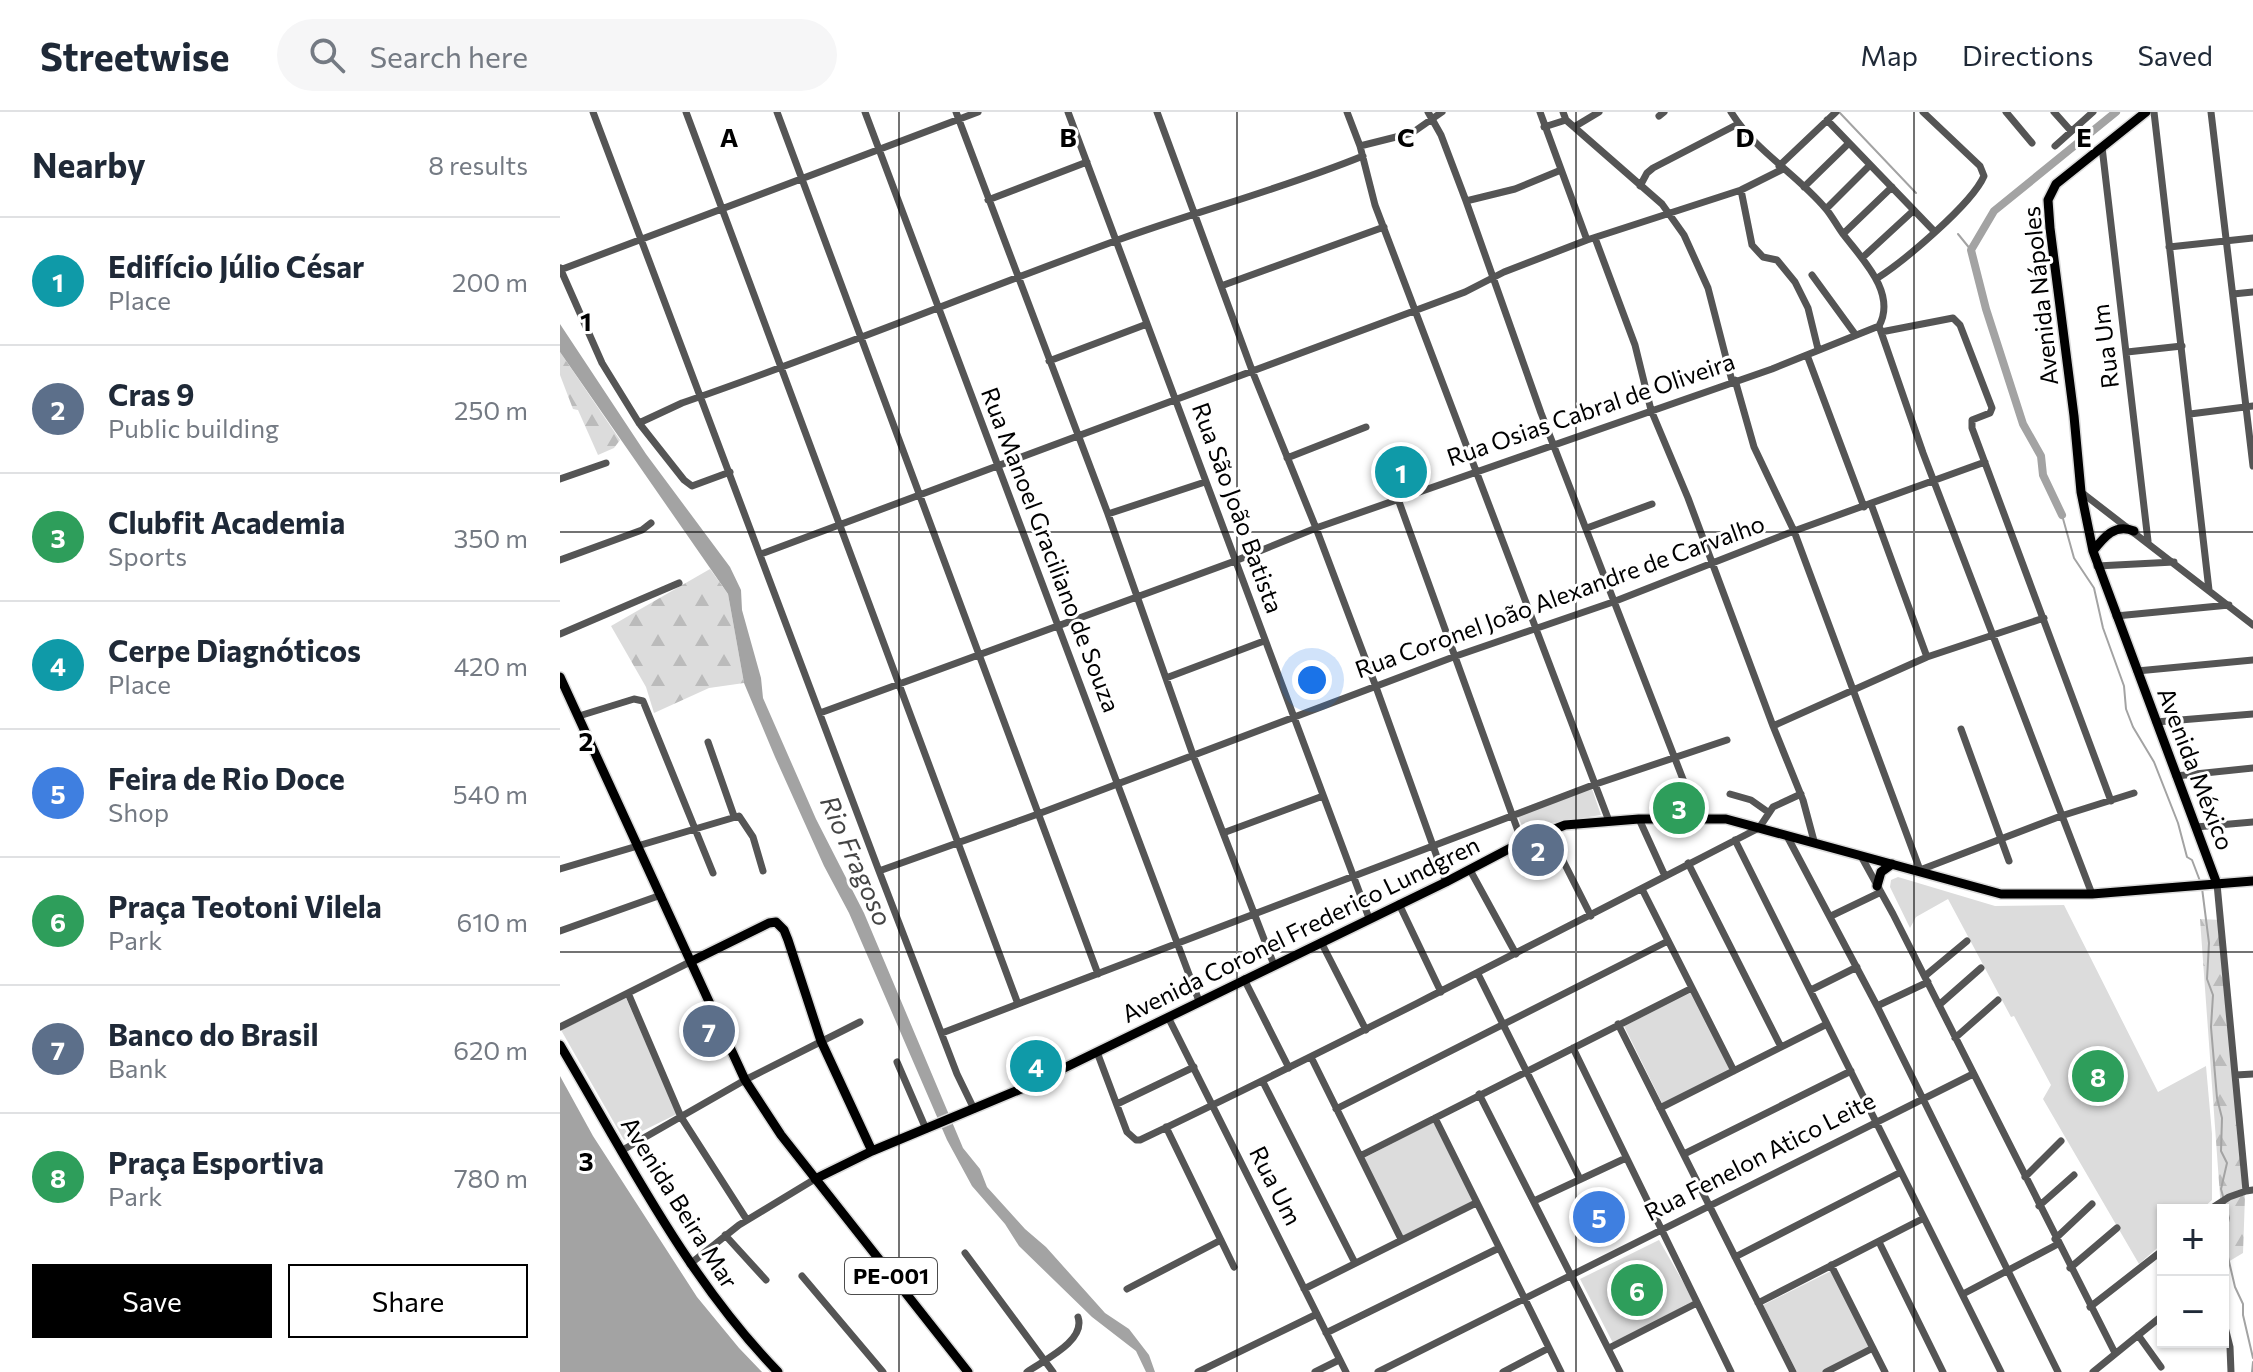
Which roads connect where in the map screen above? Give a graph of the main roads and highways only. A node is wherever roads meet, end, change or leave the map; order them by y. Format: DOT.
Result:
graph roads {
  1 [pos="2146,112"];
  2 [pos="2079,473"];
  3 [pos="2134,531"];
  4 [pos="2093,551"];
  5 [pos="560,677"];
  6 [pos="1892,864"];
  7 [pos="2253,881"];
  8 [pos="2213,884"];
  9 [pos="1879,889"];
  10 [pos="692,961"];
  11 [pos="560,1045"];
  12 [pos="872,1151"];
  13 [pos="815,1179"];
  14 [pos="778,1372"];
  15 [pos="968,1372"];
  1 -- 2 [label="main road, Avenida Nápoles"];
  2 -- 4 [label="main road, Avenida México"];
  3 -- 4 [label="main road"];
  4 -- 8 [label="main road, Avenida México"];
  5 -- 10 [label="main road, PE-001"];
  6 -- 8 [label="main road, Avenida Coronel Frederico Lundgren"];
  6 -- 9 [label="main road"];
  6 -- 12 [label="main road, Avenida Coronel Frederico Lundgren"];
  7 -- 8 [label="main road, Avenida Coronel Frederico Lundgren"];
  10 -- 12 [label="main road"];
  10 -- 13 [label="main road, PE-001"];
  11 -- 14 [label="main road, Avenida Beira Mar"];
  12 -- 13 [label="main road, Avenida Coronel Frederico Lundgren"];
  13 -- 15 [label="main road, PE-001"];
}
